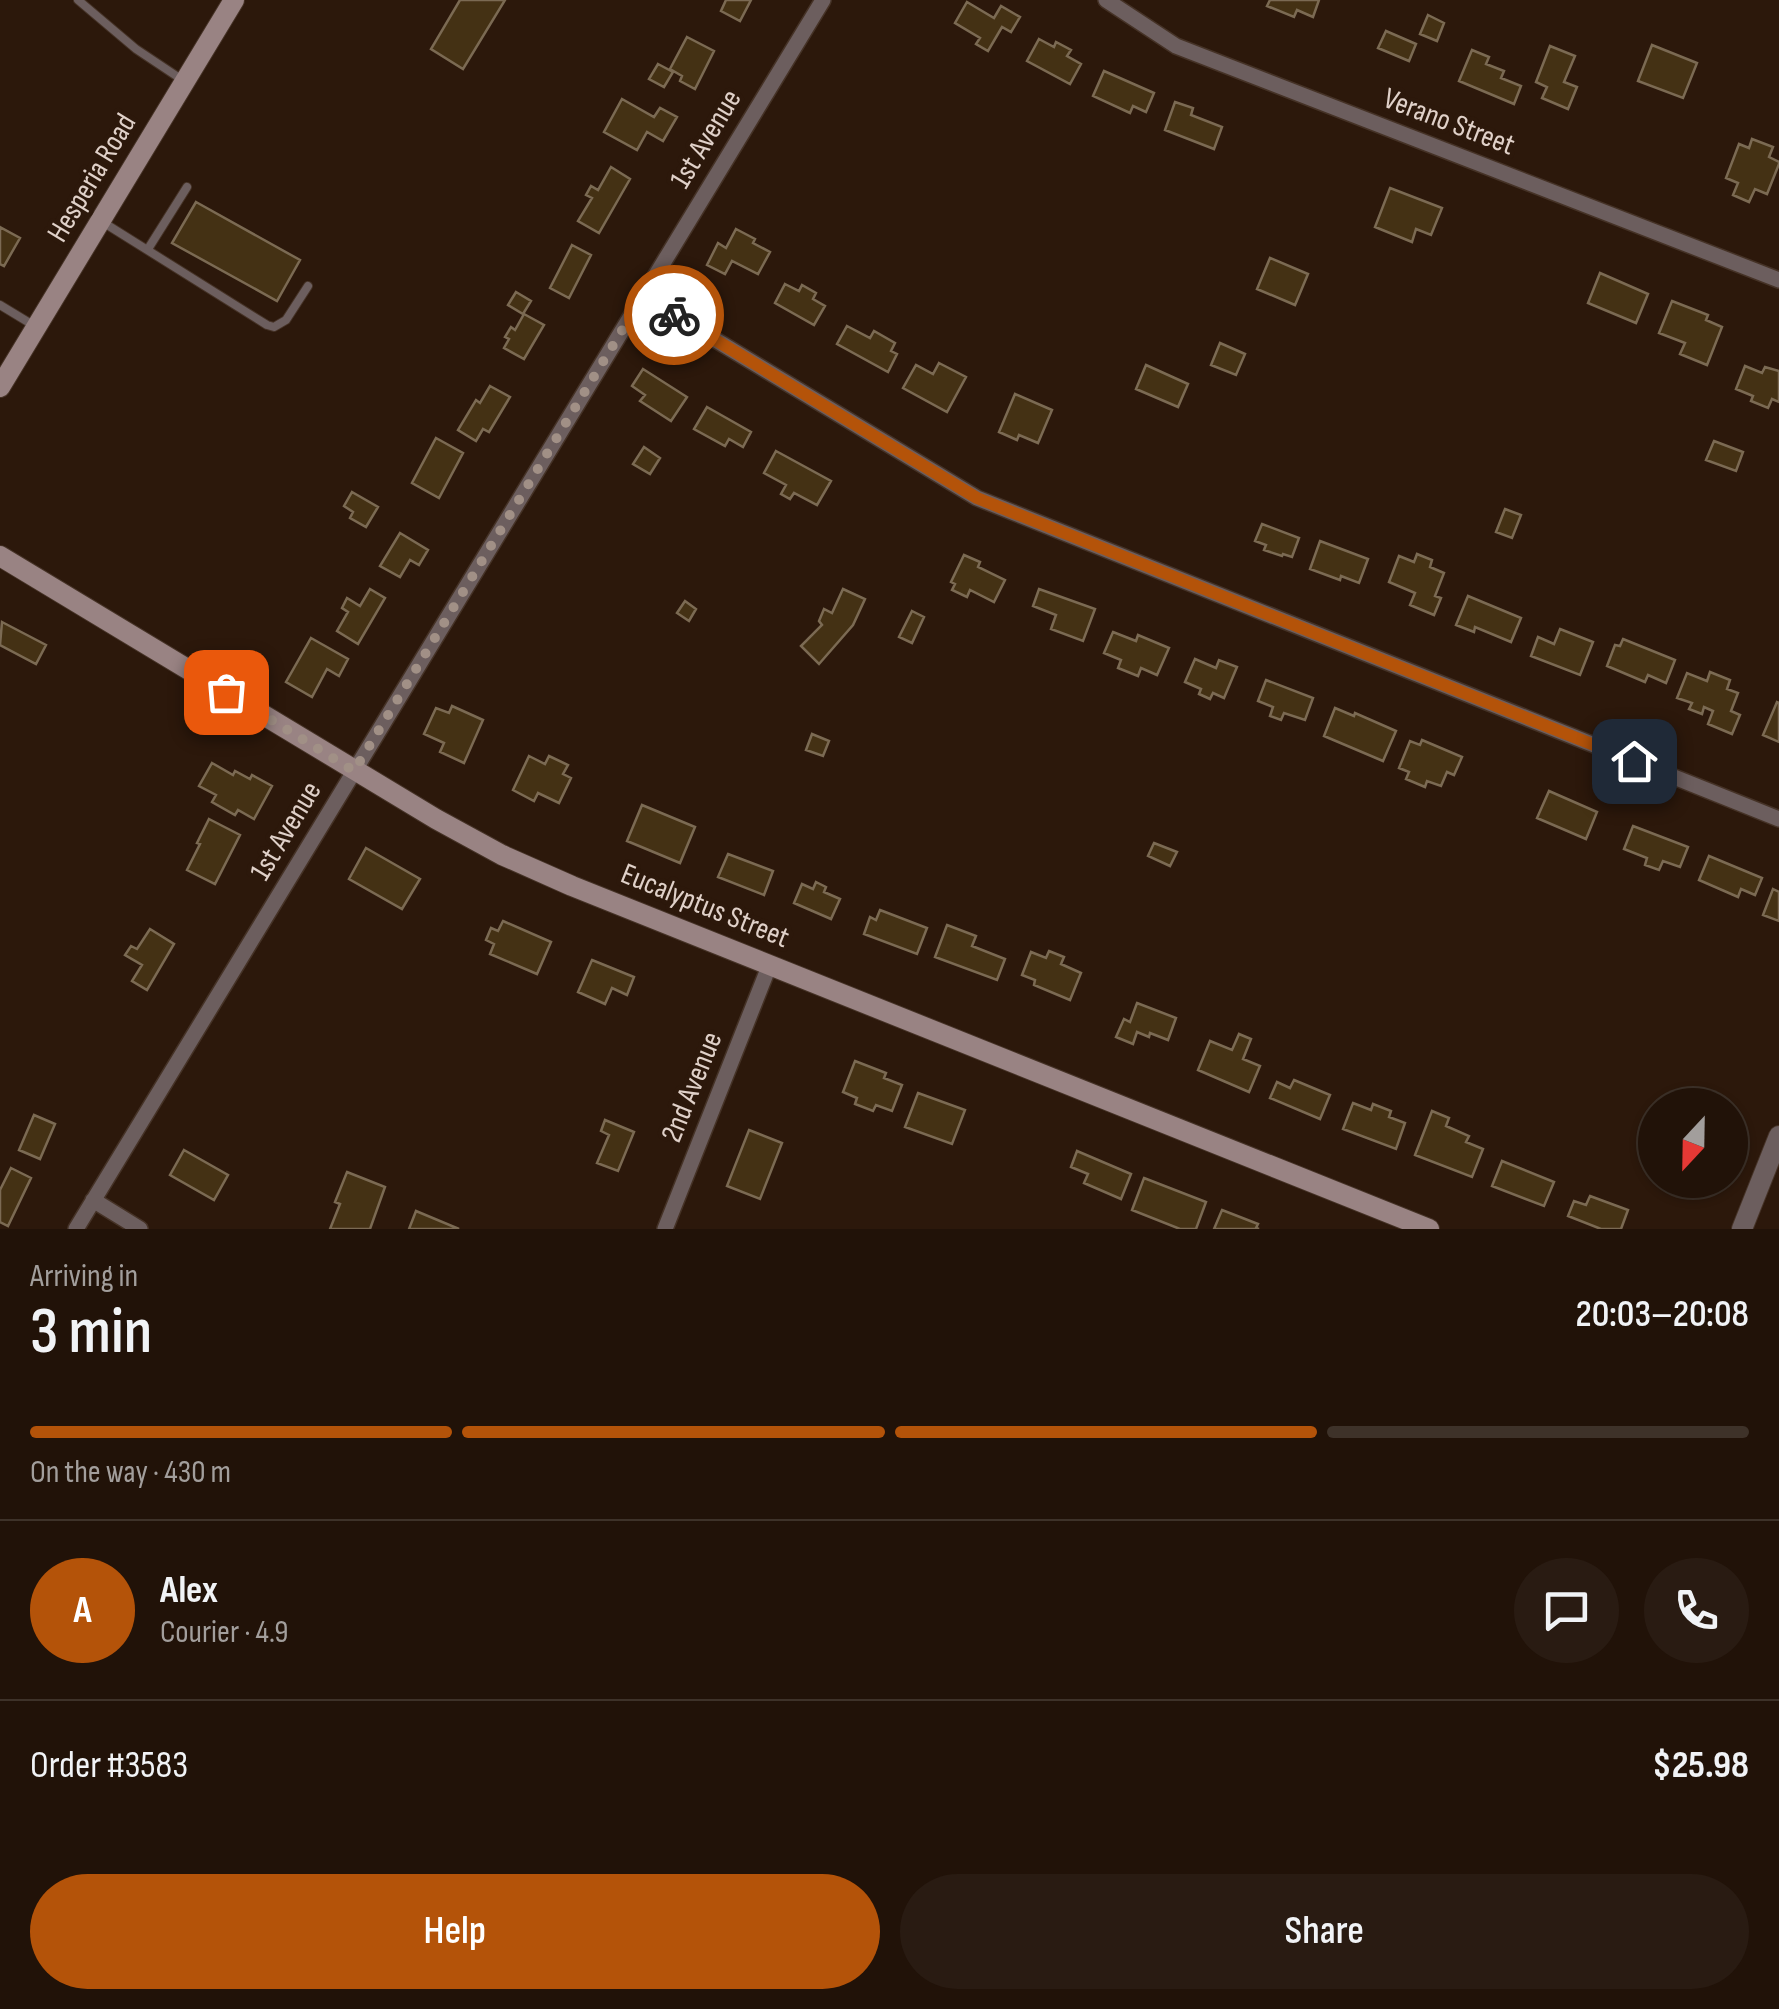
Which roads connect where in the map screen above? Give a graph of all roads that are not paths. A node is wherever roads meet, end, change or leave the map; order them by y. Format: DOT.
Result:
graph roads {
  1 [pos="78,0"];
  2 [pos="234,0"];
  3 [pos="823,0"];
  4 [pos="1106,0"];
  5 [pos="185,82"];
  6 [pos="187,187"];
  7 [pos="102,221"];
  8 [pos="148,249"];
  9 [pos="1779,280"];
  10 [pos="308,286"];
  11 [pos="643,296"];
  12 [pos="0,305"];
  13 [pos="36,328"];
  14 [pos="0,387"];
  15 [pos="0,556"];
  16 [pos="354,771"];
  17 [pos="1779,819"];
  18 [pos="770,964"];
  19 [pos="1779,1136"];
  20 [pos="93,1200"];
  21 [pos="76,1229"];
  22 [pos="140,1229"];
  23 [pos="665,1229"];
  24 [pos="1430,1229"];
  25 [pos="1742,1229"];
  1 -- 5 [label="lane"];
  2 -- 5 [label="main road, Hesperia Road"];
  3 -- 11 [label="street, 1st Avenue"];
  4 -- 9 [label="street, Verano Street"];
  5 -- 7 [label="main road, Hesperia Road"];
  6 -- 8 [label="lane"];
  7 -- 8 [label="lane"];
  7 -- 13 [label="main road, Hesperia Road"];
  8 -- 10 [label="lane"];
  11 -- 16 [label="street, 1st Avenue"];
  11 -- 17 [label="street"];
  12 -- 13 [label="lane"];
  13 -- 14 [label="main road, Hesperia Road"];
  15 -- 16 [label="main road, Eucalyptus Street"];
  16 -- 18 [label="main road, Eucalyptus Street"];
  16 -- 20 [label="street, 1st Avenue"];
  18 -- 23 [label="street, 2nd Avenue"];
  18 -- 24 [label="main road, Eucalyptus Street"];
  19 -- 25 [label="street"];
  20 -- 21 [label="street, 1st Avenue"];
  20 -- 22 [label="street"];
}
